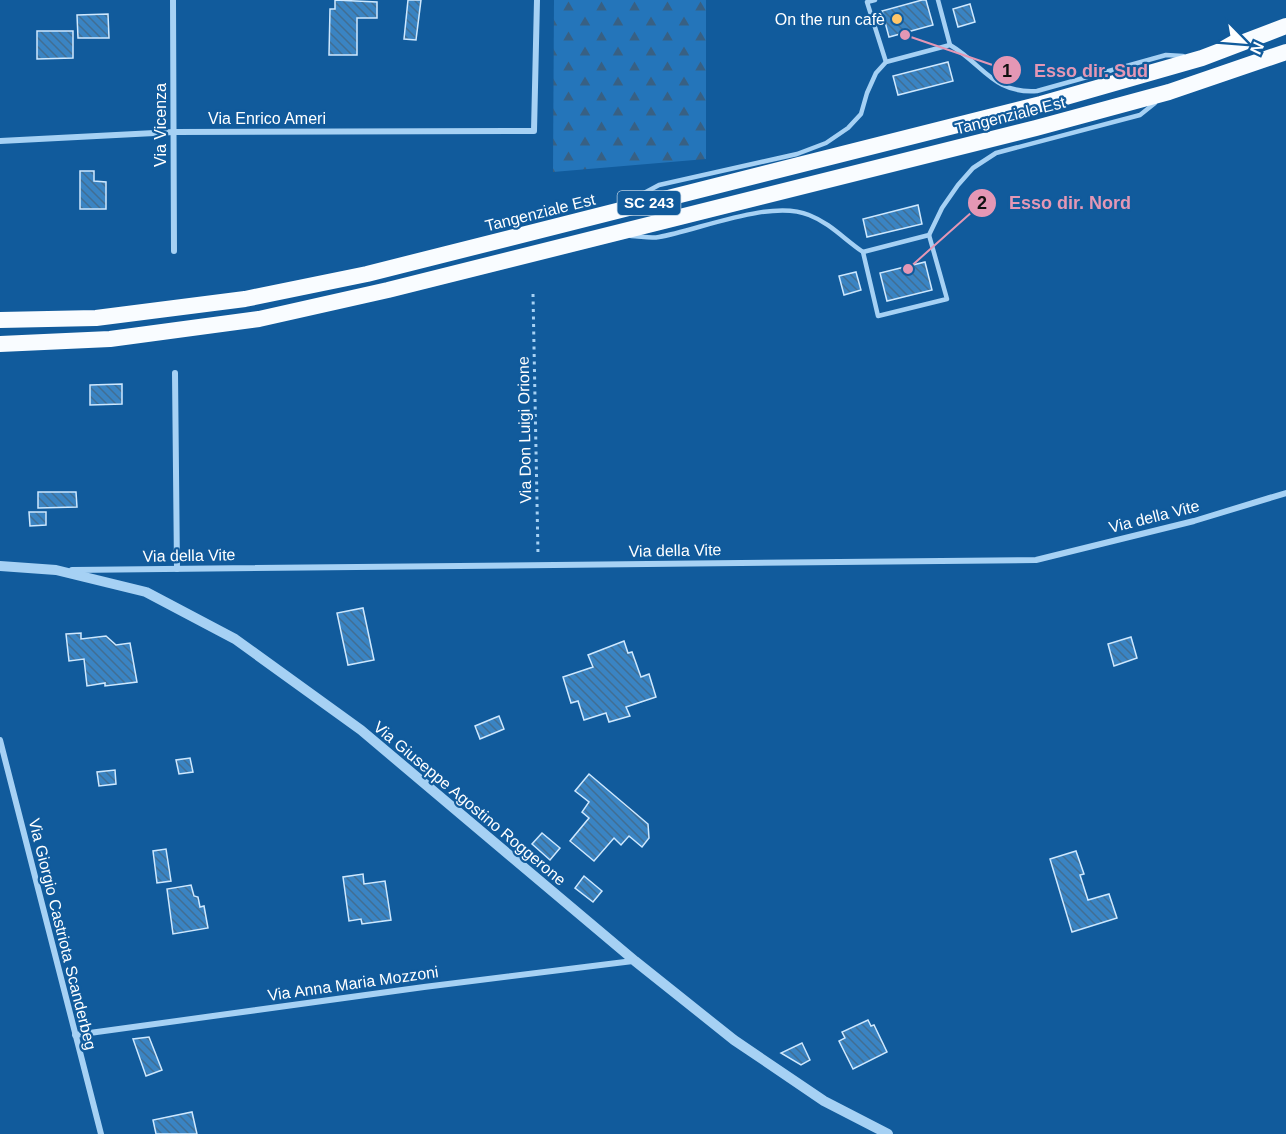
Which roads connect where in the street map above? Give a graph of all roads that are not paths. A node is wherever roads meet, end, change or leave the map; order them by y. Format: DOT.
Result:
graph roads {
  1 [pos="173,0"];
  2 [pos="537,0"];
  3 [pos="875,0"];
  4 [pos="938,0"];
  5 [pos="1286,26"];
  6 [pos="950,45"];
  7 [pos="1286,52"];
  8 [pos="1202,58"];
  9 [pos="886,62"];
  10 [pos="1168,92"];
  11 [pos="174,132"];
  12 [pos="0,141"];
  13 [pos="605,214"];
  14 [pos="610,234"];
  15 [pos="929,235"];
  16 [pos="174,250"];
  17 [pos="862,252"];
  18 [pos="0,320"];
  19 [pos="0,344"];
  20 [pos="175,374"];
  21 [pos="1286,493"];
  22 [pos="0,566"];
  23 [pos="177,569"];
  24 [pos="56,570"];
  25 [pos="0,740"];
  26 [pos="635,961"];
  27 [pos="75,1035"];
  28 [pos="100,1134"];
  29 [pos="888,1134"];
  1 -- 11 [label="street, Via Vicenza"];
  2 -- 11 [label="street, Via Enrico Ameri"];
  3 -- 9 [label="lane"];
  4 -- 6 [label="lane"];
  5 -- 8 [label="highway, Tangenziale Est / SC 243"];
  6 -- 8 [label="lane"];
  6 -- 9 [label="lane"];
  7 -- 10 [label="highway, Tangenziale Est / SC 243"];
  8 -- 13 [label="highway, Tangenziale Est / SC 243"];
  9 -- 13 [label="lane"];
  10 -- 14 [label="highway, Tangenziale Est / SC 243"];
  10 -- 15 [label="lane"];
  11 -- 12 [label="street, Via Enrico Ameri"];
  11 -- 16 [label="street, Via Vicenza"];
  13 -- 18 [label="highway, Tangenziale Est / SC 243"];
  14 -- 17 [label="lane"];
  14 -- 19 [label="highway, Tangenziale Est / SC 243"];
  15 -- 17 [label="lane"];
  15 -- 17 [label="lane"];
  20 -- 23 [label="street"];
  21 -- 23 [label="street, Via della Vite"];
  22 -- 24 [label="street, Via Giuseppe Agostino Roggerone"];
  23 -- 24 [label="street, Via della Vite"];
  24 -- 26 [label="street, Via Giuseppe Agostino Roggerone"];
  25 -- 27 [label="street, Via Giorgio Castriota Scanderbeg"];
  26 -- 27 [label="street, Via Anna Maria Mozzoni"];
  26 -- 29 [label="street, Via Giuseppe Agostino Roggerone"];
  27 -- 28 [label="street, Via Giorgio Castriota Scanderbeg"];
}
